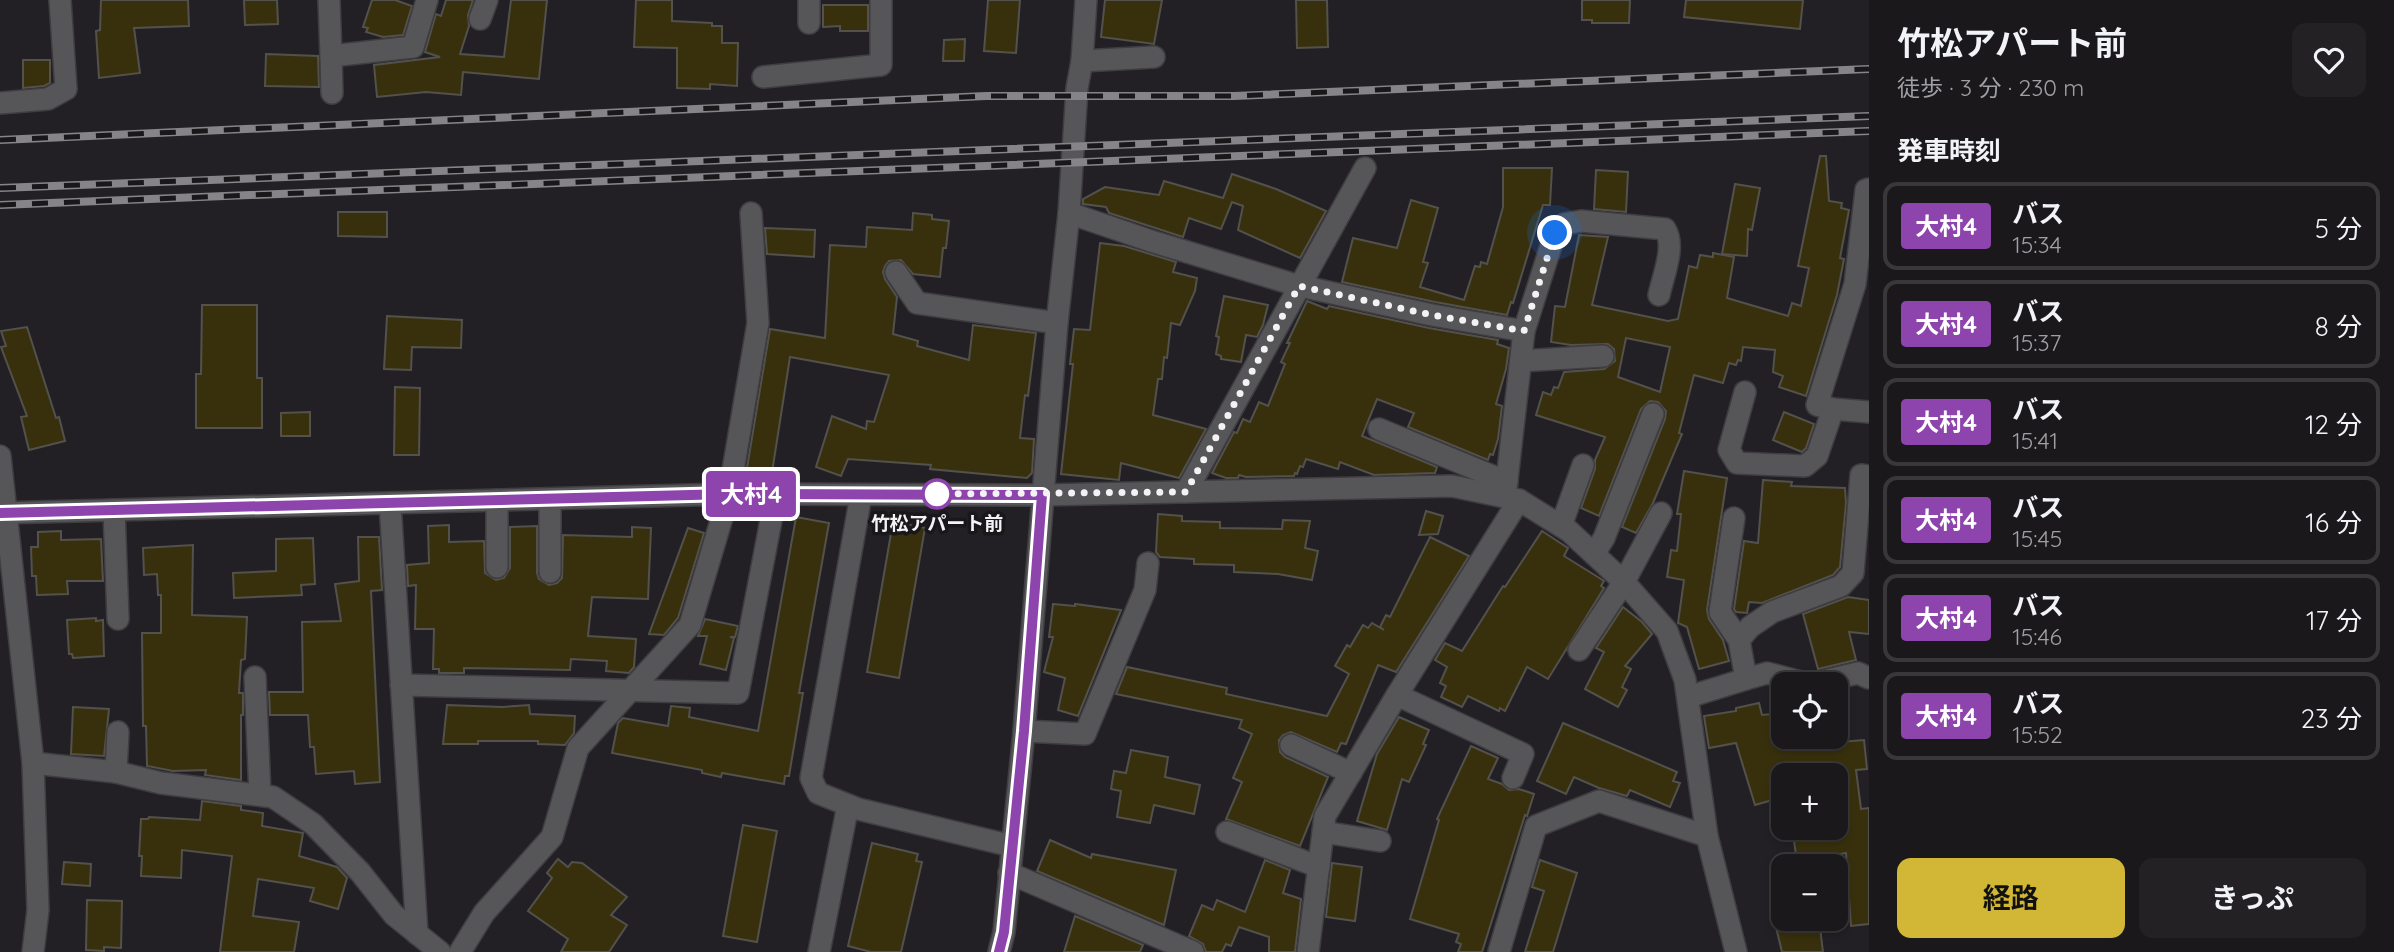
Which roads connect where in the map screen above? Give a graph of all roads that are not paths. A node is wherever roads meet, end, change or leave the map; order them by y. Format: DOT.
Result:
graph roads {
  1 [pos="61,0"];
  2 [pos="329,0"];
  3 [pos="427,0"];
  4 [pos="809,0"];
  5 [pos="881,0"];
  6 [pos="1086,0"];
  7 [pos="809,23"];
  8 [pos="331,56"];
  9 [pos="1154,57"];
  10 [pos="1082,61"];
  11 [pos="763,78"];
  12 [pos="332,93"];
  13 [pos="0,103"];
  14 [pos="1365,168"];
  15 [pos="1869,189"];
  16 [pos="751,212"];
  17 [pos="1069,214"];
  18 [pos="896,272"];
  19 [pos="1299,286"];
  20 [pos="1659,295"];
  21 [pos="1057,323"];
  22 [pos="1524,331"];
  23 [pos="1603,356"];
  24 [pos="1521,360"];
  25 [pos="1745,392"];
  26 [pos="1832,409"];
  27 [pos="1869,412"];
  28 [pos="1653,414"];
  29 [pos="1380,429"];
  30 [pos="0,456"];
  31 [pos="1583,466"];
  32 [pos="1869,476"];
  33 [pos="1186,492"];
  34 [pos="1510,493"];
  35 [pos="729,494"];
  36 [pos="776,494"];
  37 [pos="861,495"];
  38 [pos="1042,495"];
  39 [pos="551,499"];
  40 [pos="496,500"];
  41 [pos="390,503"];
  42 [pos="114,510"];
  43 [pos="3,513"];
  44 [pos="1661,513"];
  45 [pos="1734,518"];
  46 [pos="1561,526"];
  47 [pos="1594,554"];
  48 [pos="1148,563"];
  49 [pos="497,567"];
  50 [pos="550,572"];
  51 [pos="1624,582"];
  52 [pos="118,619"];
  53 [pos="1739,640"];
  54 [pos="1579,650"];
  55 [pos="1771,674"];
  56 [pos="1848,675"];
  57 [pos="255,677"];
  58 [pos="1869,678"];
  59 [pos="1746,679"];
  60 [pos="401,685"];
  61 [pos="631,691"];
  62 [pos="1397,695"];
  63 [pos="1688,697"];
  64 [pos="1024,731"];
  65 [pos="118,732"];
  66 [pos="1291,745"];
  67 [pos="33,763"];
  68 [pos="116,772"];
  69 [pos="1351,773"];
  70 [pos="1513,778"];
  71 [pos="260,795"];
  72 [pos="848,805"];
  73 [pos="1227,832"];
  74 [pos="1324,832"];
  75 [pos="1707,836"];
  76 [pos="1380,841"];
  77 [pos="1012,846"];
  78 [pos="1319,867"];
  79 [pos="1010,873"];
  80 [pos="416,934"];
  81 [pos="33,952"];
  82 [pos="440,952"];
  83 [pos="460,952"];
  84 [pos="819,952"];
  85 [pos="999,952"];
  86 [pos="1193,952"];
  87 [pos="1308,952"];
  88 [pos="1499,952"];
  89 [pos="1736,952"];
  1 -- 13 [label="street"];
  2 -- 8 [label="street"];
  3 -- 8 [label="street"];
  4 -- 7 [label="street"];
  5 -- 11 [label="street"];
  6 -- 10 [label="street"];
  8 -- 12 [label="street"];
  9 -- 10 [label="street"];
  10 -- 17 [label="street"];
  14 -- 19 [label="street"];
  15 -- 26 [label="street"];
  16 -- 35 [label="street"];
  17 -- 19 [label="street"];
  17 -- 21 [label="street"];
  18 -- 21 [label="street"];
  19 -- 22 [label="street"];
  19 -- 33 [label="street"];
  20 -- 22 [label="street"];
  21 -- 38 [label="street"];
  22 -- 24 [label="street"];
  23 -- 24 [label="street"];
  24 -- 34 [label="street"];
  25 -- 26 [label="street"];
  26 -- 27 [label="street"];
  28 -- 47 [label="street"];
  29 -- 34 [label="street"];
  30 -- 43 [label="street"];
  31 -- 46 [label="street"];
  32 -- 53 [label="street"];
  33 -- 34 [label="street"];
  33 -- 38 [label="street"];
  34 -- 46 [label="street"];
  34 -- 62 [label="street"];
  35 -- 36 [label="street"];
  35 -- 39 [label="street"];
  35 -- 61 [label="street"];
  36 -- 37 [label="street"];
  36 -- 61 [label="street"];
  37 -- 38 [label="street"];
  37 -- 72 [label="street"];
  38 -- 64 [label="street"];
  39 -- 40 [label="street"];
  39 -- 50 [label="street"];
  40 -- 41 [label="street"];
  40 -- 49 [label="street"];
  41 -- 42 [label="street"];
  41 -- 60 [label="street"];
  42 -- 43 [label="street"];
  42 -- 52 [label="street"];
  43 -- 67 [label="street"];
  44 -- 51 [label="street"];
  45 -- 53 [label="street"];
  46 -- 47 [label="street"];
  47 -- 51 [label="street"];
  48 -- 64 [label="street"];
  51 -- 54 [label="street"];
  51 -- 63 [label="street"];
  53 -- 59 [label="street"];
  55 -- 59 [label="street"];
  56 -- 58 [label="street"];
  57 -- 71 [label="street"];
  59 -- 63 [label="street"];
  60 -- 61 [label="street"];
  60 -- 80 [label="street"];
  61 -- 83 [label="street"];
  62 -- 69 [label="street"];
  62 -- 70 [label="street"];
  63 -- 75 [label="street"];
  64 -- 77 [label="street"];
  65 -- 68 [label="street"];
  66 -- 69 [label="street"];
  67 -- 68 [label="street"];
  67 -- 81 [label="street"];
  68 -- 71 [label="street"];
  69 -- 74 [label="street"];
  71 -- 80 [label="street"];
  72 -- 77 [label="street"];
  72 -- 84 [label="street"];
  73 -- 78 [label="street"];
  74 -- 76 [label="street"];
  74 -- 78 [label="street"];
  75 -- 88 [label="street"];
  75 -- 89 [label="street"];
  77 -- 79 [label="street"];
  78 -- 87 [label="street"];
  79 -- 85 [label="street"];
  79 -- 86 [label="street"];
  80 -- 82 [label="street"];
}
